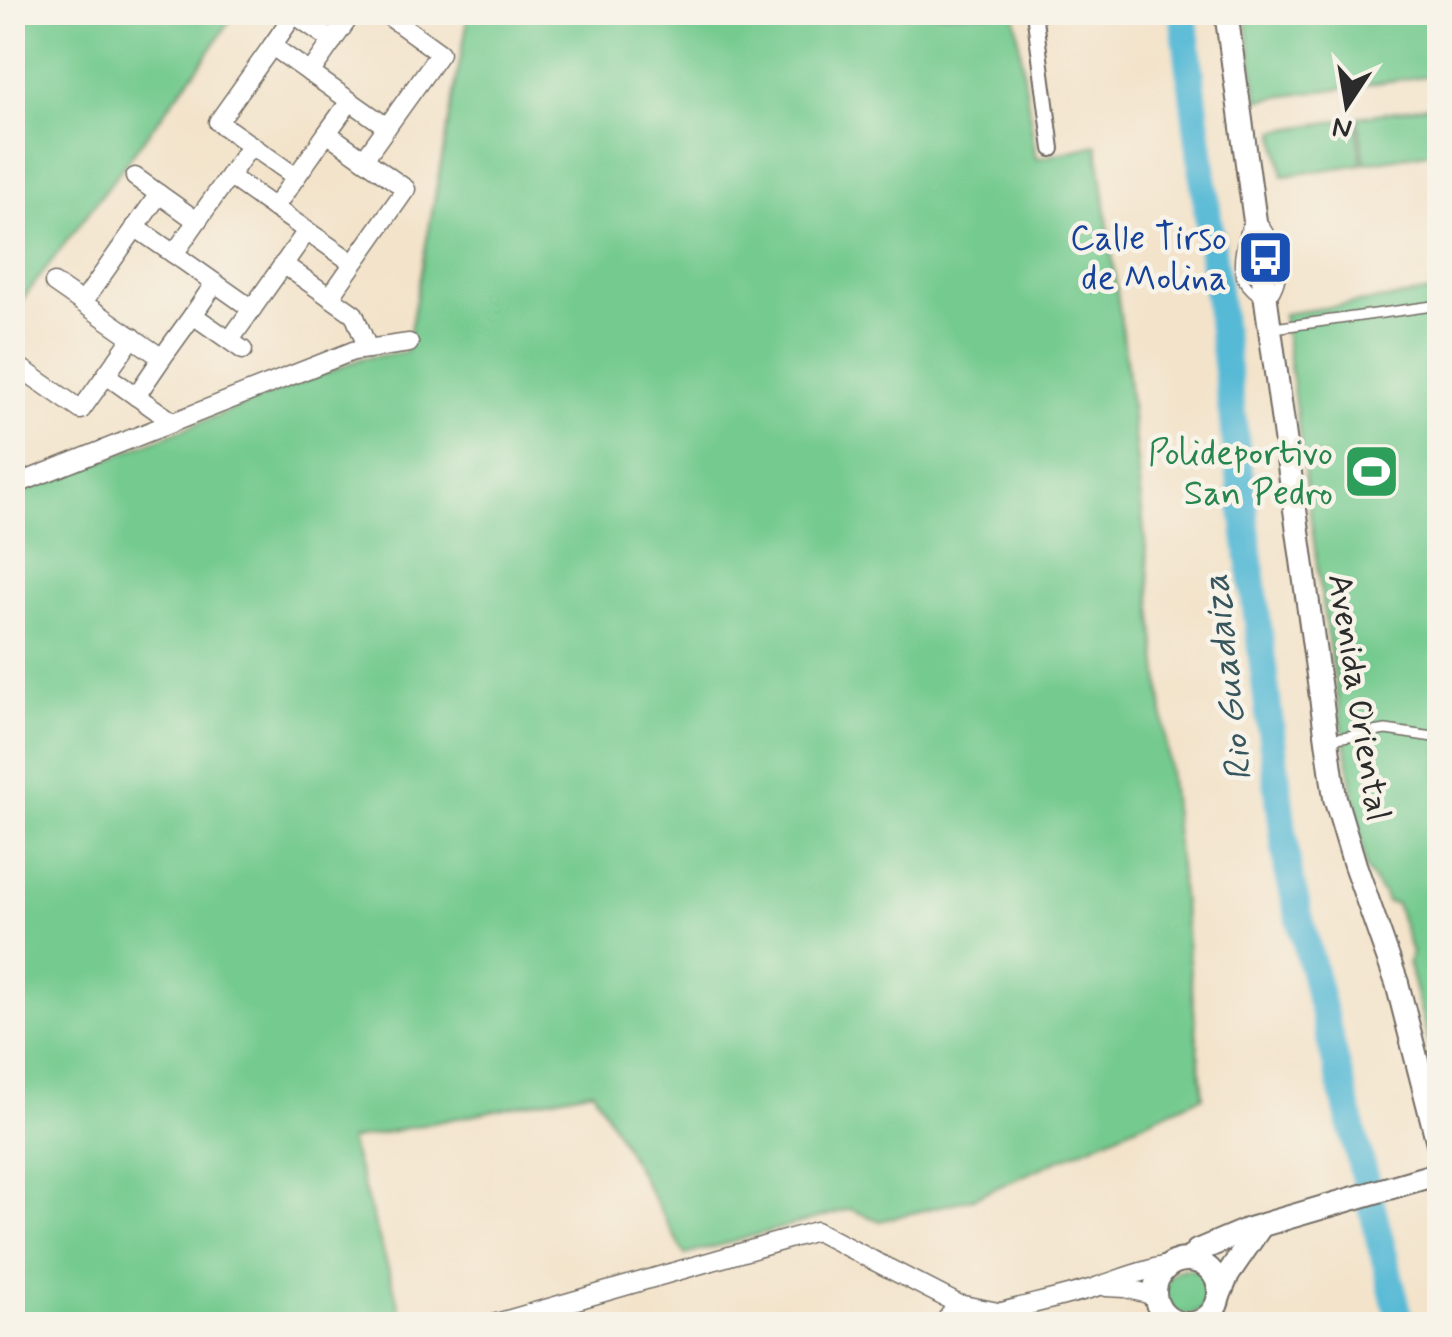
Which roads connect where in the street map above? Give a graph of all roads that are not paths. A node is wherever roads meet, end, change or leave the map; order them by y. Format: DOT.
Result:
graph roads {
  1 [pos="353,12"];
  2 [pos="1034,12"];
  3 [pos="1226,12"];
  4 [pos="389,14"];
  5 [pos="333,41"];
  6 [pos="272,46"];
  7 [pos="310,72"];
  8 [pos="350,100"];
  9 [pos="388,126"];
  10 [pos="327,133"];
  11 [pos="250,145"];
  12 [pos="1052,149"];
  13 [pos="364,159"];
  14 [pos="229,176"];
  15 [pos="134,177"];
  16 [pos="296,177"];
  17 [pos="159,194"];
  18 [pos="274,208"];
  19 [pos="197,221"];
  20 [pos="136,227"];
  21 [pos="307,230"];
  22 [pos="174,254"];
  23 [pos="283,264"];
  24 [pos="354,264"];
  25 [pos="54,282"];
  26 [pos="216,283"];
  27 [pos="330,297"];
  28 [pos="83,302"];
  29 [pos="1440,305"];
  30 [pos="252,309"];
  31 [pos="193,315"];
  32 [pos="1270,329"];
  33 [pos="132,338"];
  34 [pos="409,343"];
  35 [pos="368,349"];
  36 [pos="162,358"];
  37 [pos="12,362"];
  38 [pos="106,375"];
  39 [pos="136,396"];
  40 [pos="173,422"];
  41 [pos="12,486"];
  42 [pos="1440,738"];
  43 [pos="1327,740"];
  44 [pos="1440,1151"];
  45 [pos="1440,1173"];
  46 [pos="1261,1226"];
  47 [pos="1179,1262"];
  48 [pos="1095,1287"];
  49 [pos="1218,1298"];
  50 [pos="958,1304"];
  51 [pos="1157,1311"];
  52 [pos="998,1312"];
  53 [pos="493,1324"];
  54 [pos="943,1324"];
  55 [pos="961,1324"];
  56 [pos="1190,1324"];
  1 -- 5 [label="street"];
  2 -- 12 [label="street"];
  3 -- 32 [label="street, Avenida Oriental"];
  4 -- 9 [label="street"];
  5 -- 6 [label="street"];
  5 -- 7 [label="street"];
  6 -- 7 [label="street"];
  6 -- 11 [label="street"];
  7 -- 8 [label="street"];
  8 -- 9 [label="street"];
  8 -- 10 [label="street"];
  9 -- 13 [label="street"];
  10 -- 13 [label="street"];
  10 -- 16 [label="street"];
  11 -- 14 [label="street"];
  11 -- 16 [label="street"];
  13 -- 24 [label="street"];
  14 -- 18 [label="street"];
  14 -- 19 [label="street"];
  15 -- 17 [label="street"];
  16 -- 18 [label="street"];
  17 -- 19 [label="street"];
  17 -- 20 [label="street"];
  18 -- 21 [label="street"];
  19 -- 22 [label="street"];
  20 -- 22 [label="street"];
  20 -- 28 [label="street"];
  21 -- 23 [label="street"];
  21 -- 24 [label="street"];
  22 -- 26 [label="street"];
  23 -- 27 [label="street"];
  23 -- 30 [label="street"];
  24 -- 27 [label="street"];
  25 -- 28 [label="street"];
  26 -- 30 [label="street"];
  26 -- 31 [label="street"];
  27 -- 35 [label="street"];
  28 -- 33 [label="street"];
  29 -- 32 [label="lane"];
  30 -- 31 [label="street"];
  31 -- 36 [label="street"];
  32 -- 43 [label="street, Avenida Oriental"];
  33 -- 36 [label="street"];
  33 -- 38 [label="street"];
  34 -- 35 [label="street"];
  35 -- 40 [label="street"];
  36 -- 39 [label="street"];
  37 -- 38 [label="street"];
  38 -- 39 [label="street"];
  39 -- 40 [label="street"];
  40 -- 41 [label="street"];
  42 -- 43 [label="lane"];
  43 -- 44 [label="street, Avenida Oriental"];
  45 -- 46 [label="street"];
  46 -- 47 [label="street"];
  46 -- 49 [label="street"];
  47 -- 48 [label="street"];
  47 -- 49 [label="street"];
  47 -- 51 [label="street"];
  48 -- 51 [label="street"];
  48 -- 52 [label="street"];
  49 -- 56 [label="street"];
  50 -- 52 [label="street"];
  50 -- 53 [label="street"];
  50 -- 54 [label="street"];
  51 -- 56 [label="street"];
  52 -- 55 [label="street"];
}
